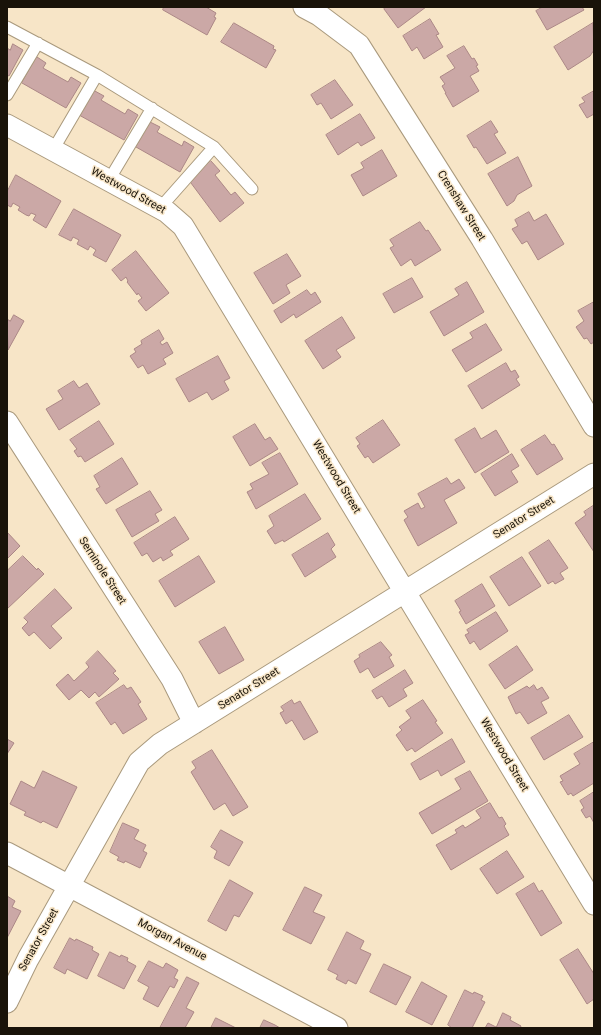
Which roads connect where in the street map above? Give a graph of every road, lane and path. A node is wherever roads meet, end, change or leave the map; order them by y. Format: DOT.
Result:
graph roads {
  1 [pos="304,7"];
  2 [pos="7,27"];
  3 [pos="38,44"];
  4 [pos="97,75"];
  5 [pos="7,95"];
  6 [pos="152,108"];
  7 [pos="7,125"];
  8 [pos="214,147"];
  9 [pos="53,150"];
  10 [pos="109,180"];
  11 [pos="252,189"];
  12 [pos="160,208"];
  13 [pos="7,422"];
  14 [pos="594,426"];
  15 [pos="594,474"];
  16 [pos="406,592"];
  17 [pos="194,723"];
  18 [pos="7,853"];
  19 [pos="70,885"];
  20 [pos="594,904"];
  21 [pos="7,1002"];
  22 [pos="337,1028"];
  1 -- 14 [label="street, Crenshaw Street"];
  2 -- 3 [label="lane"];
  3 -- 4 [label="lane"];
  3 -- 5 [label="lane"];
  4 -- 6 [label="lane"];
  4 -- 9 [label="lane"];
  6 -- 8 [label="lane"];
  6 -- 10 [label="lane"];
  7 -- 9 [label="street, Westwood Street"];
  8 -- 11 [label="lane"];
  8 -- 12 [label="lane"];
  9 -- 10 [label="street, Westwood Street"];
  10 -- 12 [label="street, Westwood Street"];
  12 -- 16 [label="street, Westwood Street"];
  13 -- 17 [label="street, Seminole Street"];
  15 -- 16 [label="street, Senator Street"];
  16 -- 17 [label="street, Senator Street"];
  16 -- 20 [label="street, Westwood Street"];
  17 -- 19 [label="street, Senator Street"];
  18 -- 19 [label="street, Morgan Avenue"];
  19 -- 21 [label="street, Senator Street"];
  19 -- 22 [label="street, Morgan Avenue"];
}
